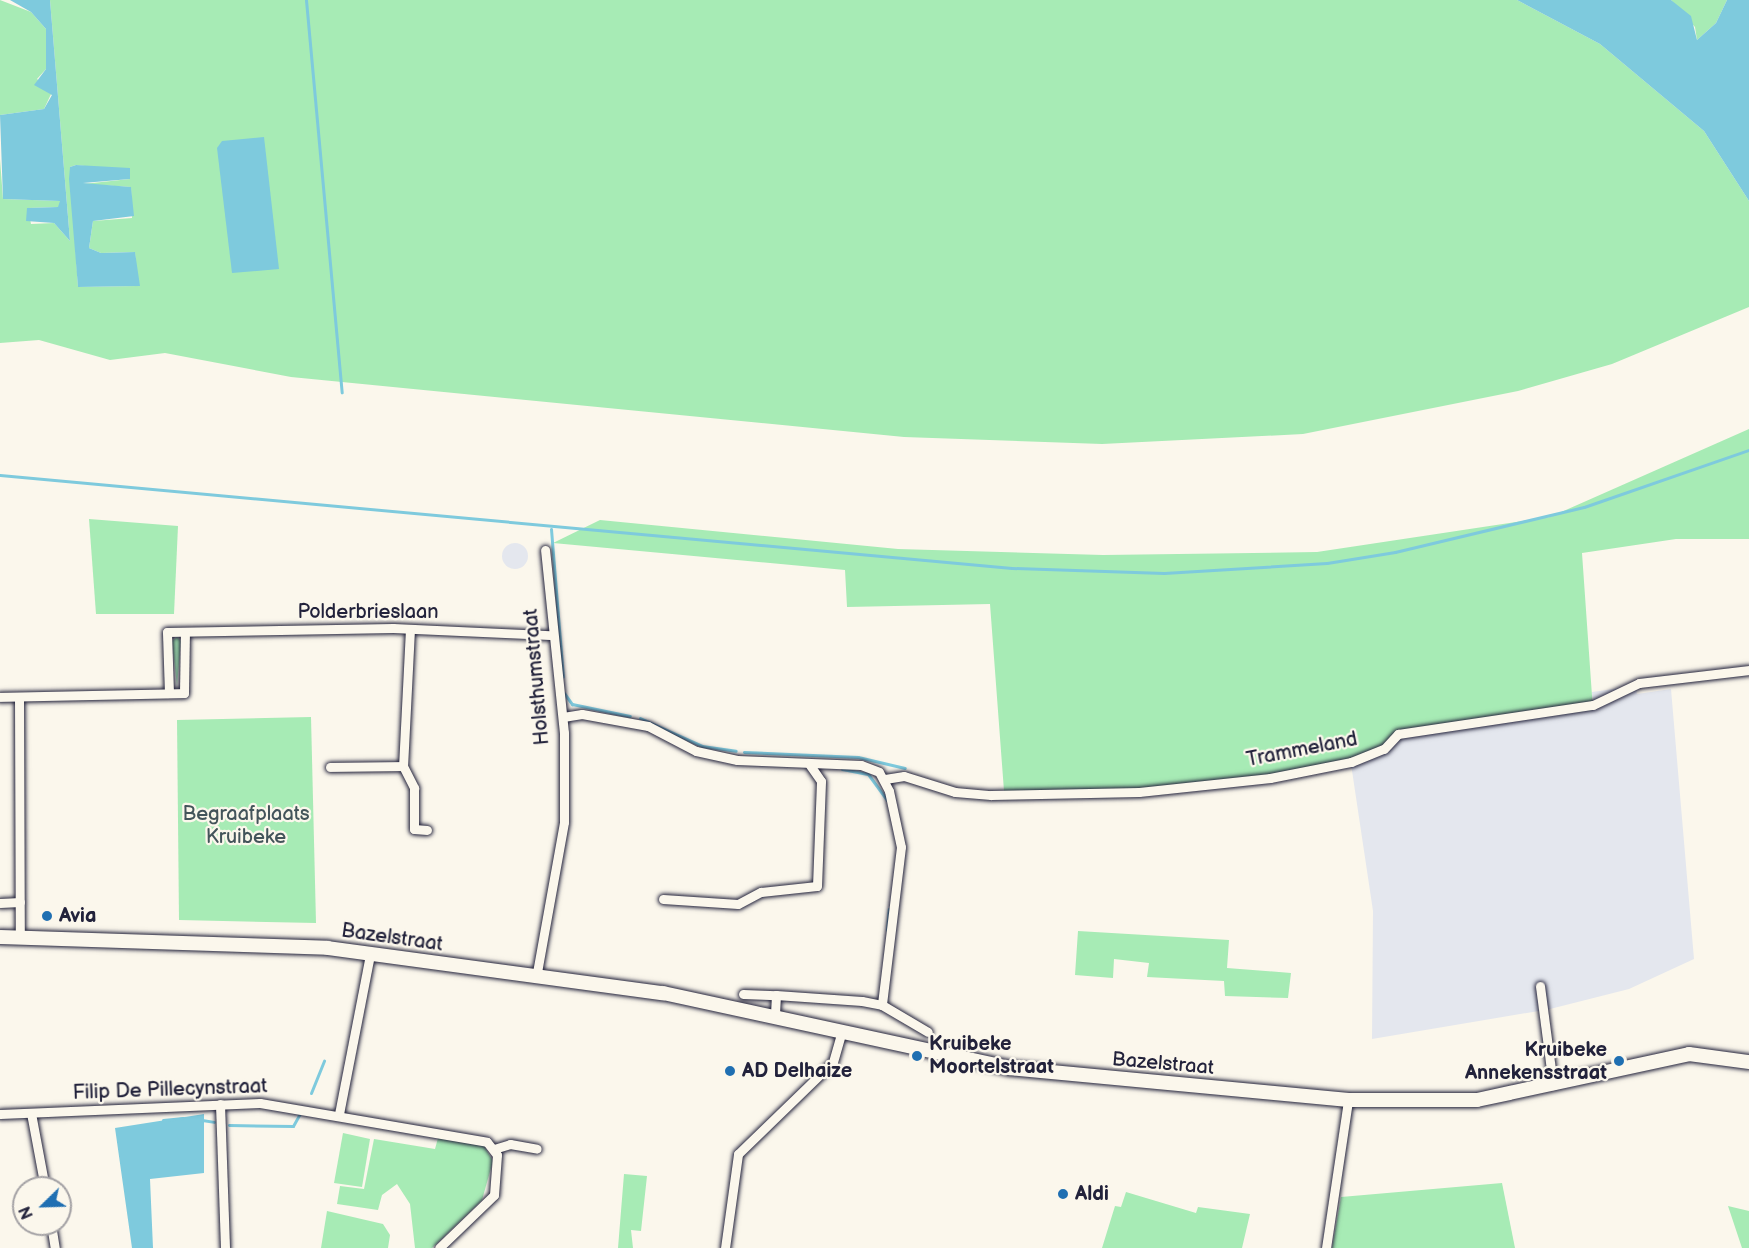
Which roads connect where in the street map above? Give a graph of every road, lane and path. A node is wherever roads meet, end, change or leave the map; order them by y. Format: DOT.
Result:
graph roads {
  1 [pos="545,550"];
  2 [pos="410,629"];
  3 [pos="186,632"];
  4 [pos="550,635"];
  5 [pos="1749,670"];
  6 [pos="169,693"];
  7 [pos="0,697"];
  8 [pos="19,697"];
  9 [pos="563,717"];
  10 [pos="810,765"];
  11 [pos="403,766"];
  12 [pos="330,767"];
  13 [pos="885,779"];
  14 [pos="427,830"];
  15 [pos="663,899"];
  16 [pos="20,902"];
  17 [pos="0,903"];
  18 [pos="0,937"];
  19 [pos="20,938"];
  20 [pos="370,954"];
  21 [pos="536,978"];
  22 [pos="1540,986"];
  23 [pos="742,994"];
  24 [pos="776,995"];
  25 [pos="882,1005"];
  26 [pos="775,1014"];
  27 [pos="842,1030"];
  28 [pos="928,1032"];
  29 [pos="1749,1062"];
  30 [pos="1553,1085"];
  31 [pos="1348,1100"];
  32 [pos="220,1104"];
  33 [pos="31,1113"];
  34 [pos="0,1114"];
  35 [pos="339,1114"];
  36 [pos="494,1149"];
  37 [pos="537,1149"];
  38 [pos="43,1176"];
  39 [pos="55,1247"];
  40 [pos="44,1248"];
  41 [pos="225,1248"];
  42 [pos="439,1248"];
  43 [pos="725,1248"];
  44 [pos="1326,1248"];
  1 -- 4 [label="street, Holsthumstraat"];
  2 -- 3 [label="street, Polderbrieslaan"];
  2 -- 4 [label="street, Polderbrieslaan"];
  2 -- 11 [label="street"];
  3 -- 6 [label="street"];
  3 -- 6 [label="street, Polderbrieslaan"];
  4 -- 9 [label="street, Holsthumstraat"];
  5 -- 13 [label="street, Trammeland"];
  6 -- 8 [label="street"];
  7 -- 8 [label="street"];
  8 -- 16 [label="street"];
  9 -- 10 [label="street"];
  9 -- 21 [label="street, Holsthumstraat"];
  10 -- 13 [label="street"];
  10 -- 15 [label="street"];
  11 -- 12 [label="street"];
  11 -- 14 [label="street"];
  13 -- 25 [label="street"];
  16 -- 17 [label="street"];
  16 -- 19 [label="street"];
  18 -- 19 [label="main road, Bazelstraat"];
  19 -- 20 [label="main road, Bazelstraat"];
  20 -- 21 [label="main road, Bazelstraat"];
  20 -- 35 [label="street"];
  21 -- 26 [label="main road, Bazelstraat"];
  22 -- 30 [label="street"];
  23 -- 24 [label="street"];
  24 -- 25 [label="street"];
  24 -- 26 [label="street"];
  25 -- 28 [label="street"];
  26 -- 27 [label="main road, Bazelstraat"];
  27 -- 31 [label="main road, Bazelstraat"];
  27 -- 43 [label="street"];
  29 -- 30 [label="main road, Bazelstraat"];
  30 -- 31 [label="main road, Bazelstraat"];
  31 -- 44 [label="street"];
  32 -- 33 [label="street, Filip De Pillecynstraat"];
  32 -- 35 [label="street, Filip De Pillecynstraat"];
  32 -- 41 [label="street"];
  33 -- 34 [label="street, Filip De Pillecynstraat"];
  33 -- 38 [label="street"];
  35 -- 36 [label="street, Filip De Pillecynstraat"];
  36 -- 37 [label="street"];
  36 -- 42 [label="street"];
  39 -- 40 [label="street"];
}
